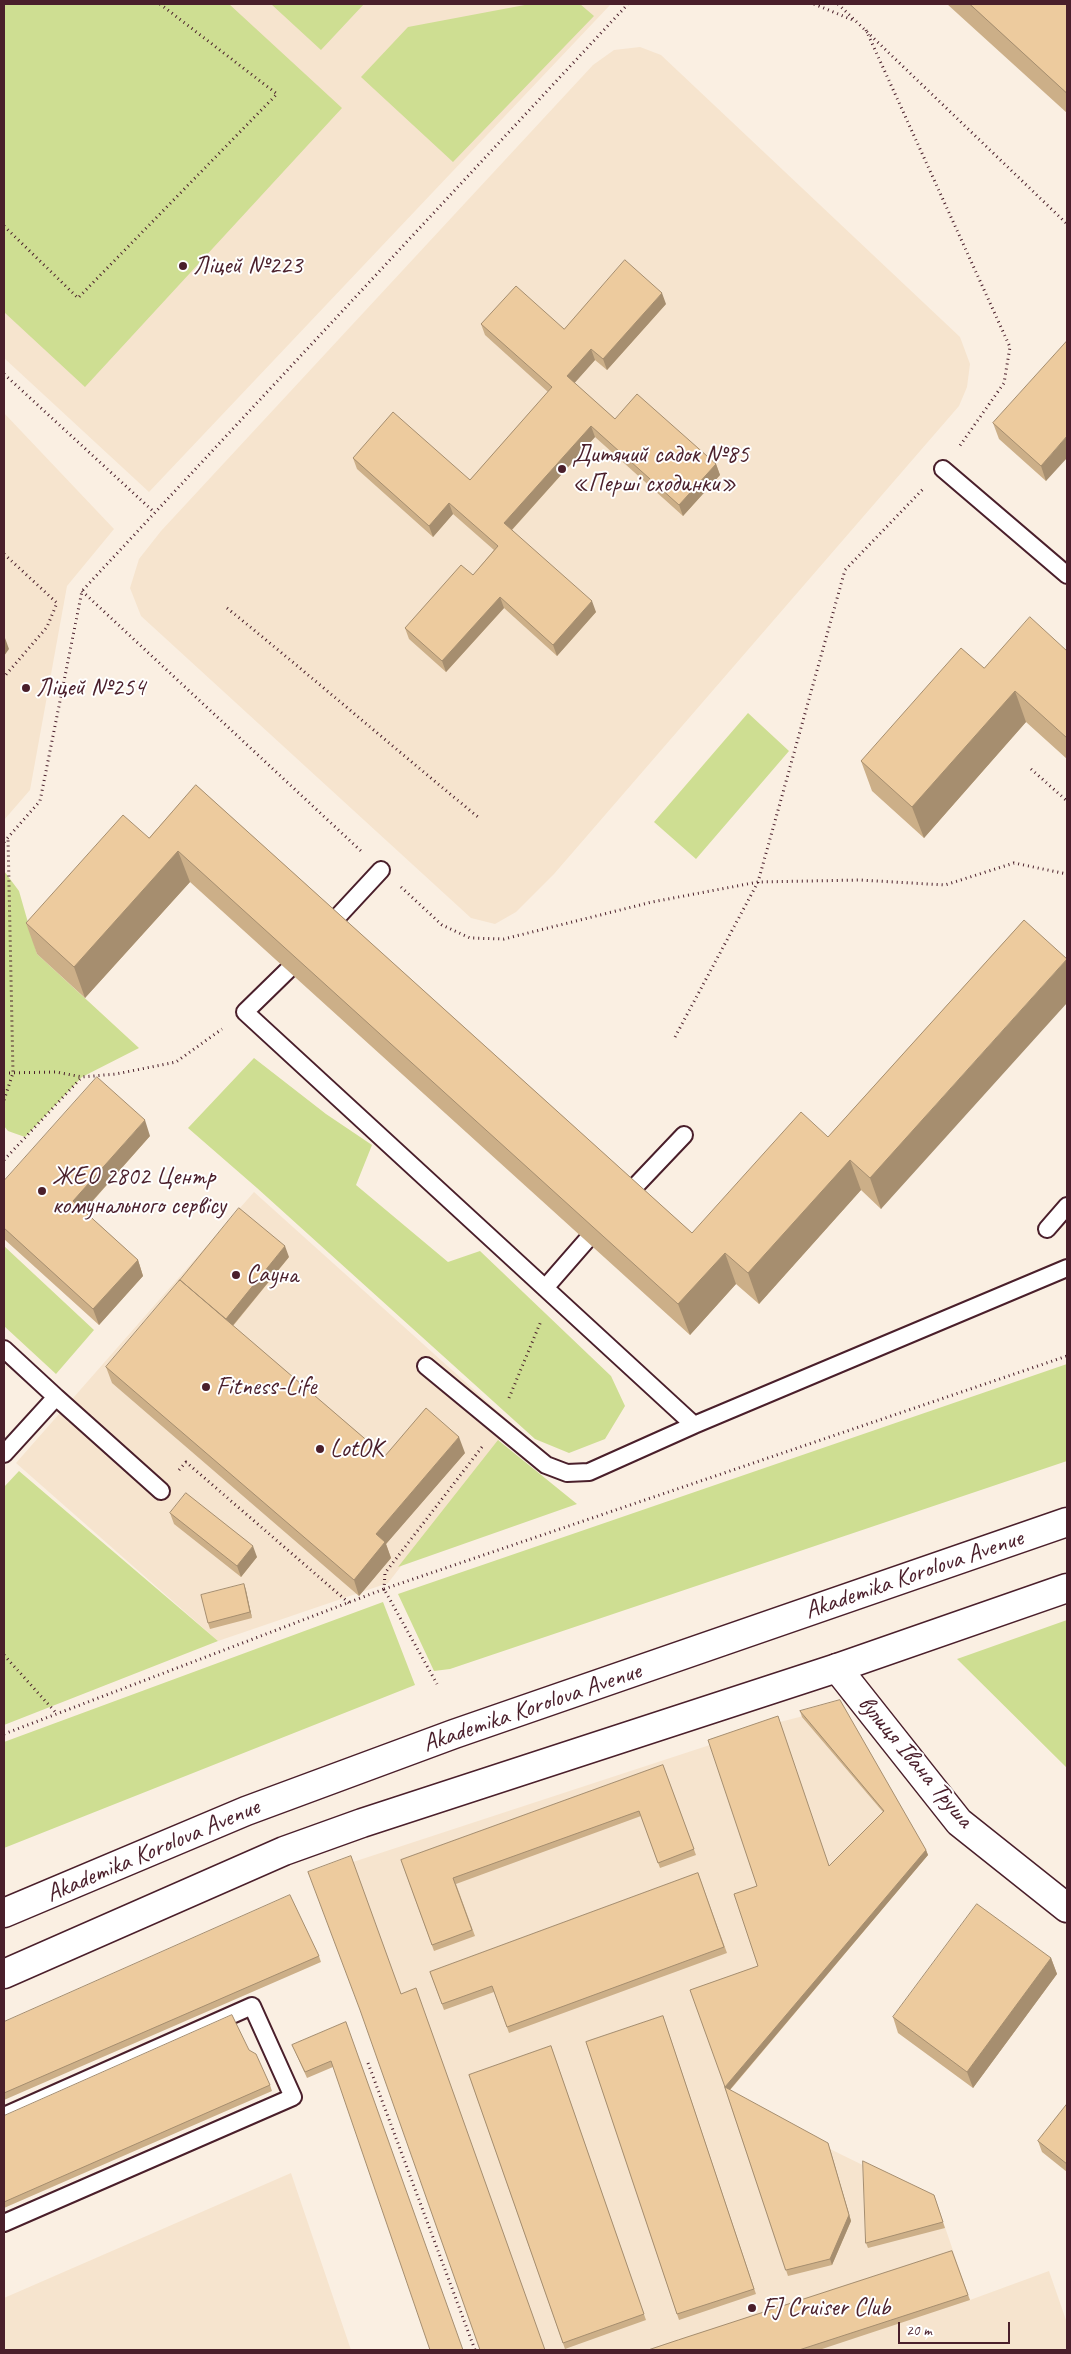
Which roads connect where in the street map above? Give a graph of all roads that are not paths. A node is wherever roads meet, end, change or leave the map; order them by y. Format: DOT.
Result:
graph roads {
  1 [pos="943,469"];
  2 [pos="1067,575"];
  3 [pos="382,870"];
  4 [pos="330,925"];
  5 [pos="288,970"];
  6 [pos="684,1135"];
  7 [pos="627,1195"];
  8 [pos="1067,1206"];
  9 [pos="1047,1229"];
  10 [pos="586,1241"];
  11 [pos="1067,1268"];
  12 [pos="549,1291"];
  13 [pos="4,1349"];
  14 [pos="426,1366"];
  15 [pos="56,1397"];
  16 [pos="694,1425"];
  17 [pos="4,1454"];
  18 [pos="161,1491"];
  19 [pos="1067,1522"];
  20 [pos="1067,1588"];
  21 [pos="837,1668"];
  22 [pos="1067,1908"];
  23 [pos="4,1913"];
  24 [pos="4,1974"];
  25 [pos="4,2116"];
  26 [pos="4,2223"];
  1 -- 2 [label="lane"];
  3 -- 4 [label="lane"];
  5 -- 12 [label="lane"];
  6 -- 7 [label="lane"];
  8 -- 9 [label="lane"];
  10 -- 12 [label="lane"];
  11 -- 16 [label="lane"];
  12 -- 16 [label="lane"];
  13 -- 15 [label="lane"];
  14 -- 16 [label="lane"];
  15 -- 17 [label="lane"];
  15 -- 18 [label="lane"];
  19 -- 23 [label="main road, Akademika Korolova Avenue"];
  20 -- 21 [label="main road, Akademika Korolova Avenue"];
  21 -- 22 [label="main road, вулиця Івана Труша"];
  21 -- 24 [label="main road, Akademika Korolova Avenue"];
  25 -- 26 [label="lane"];
}
